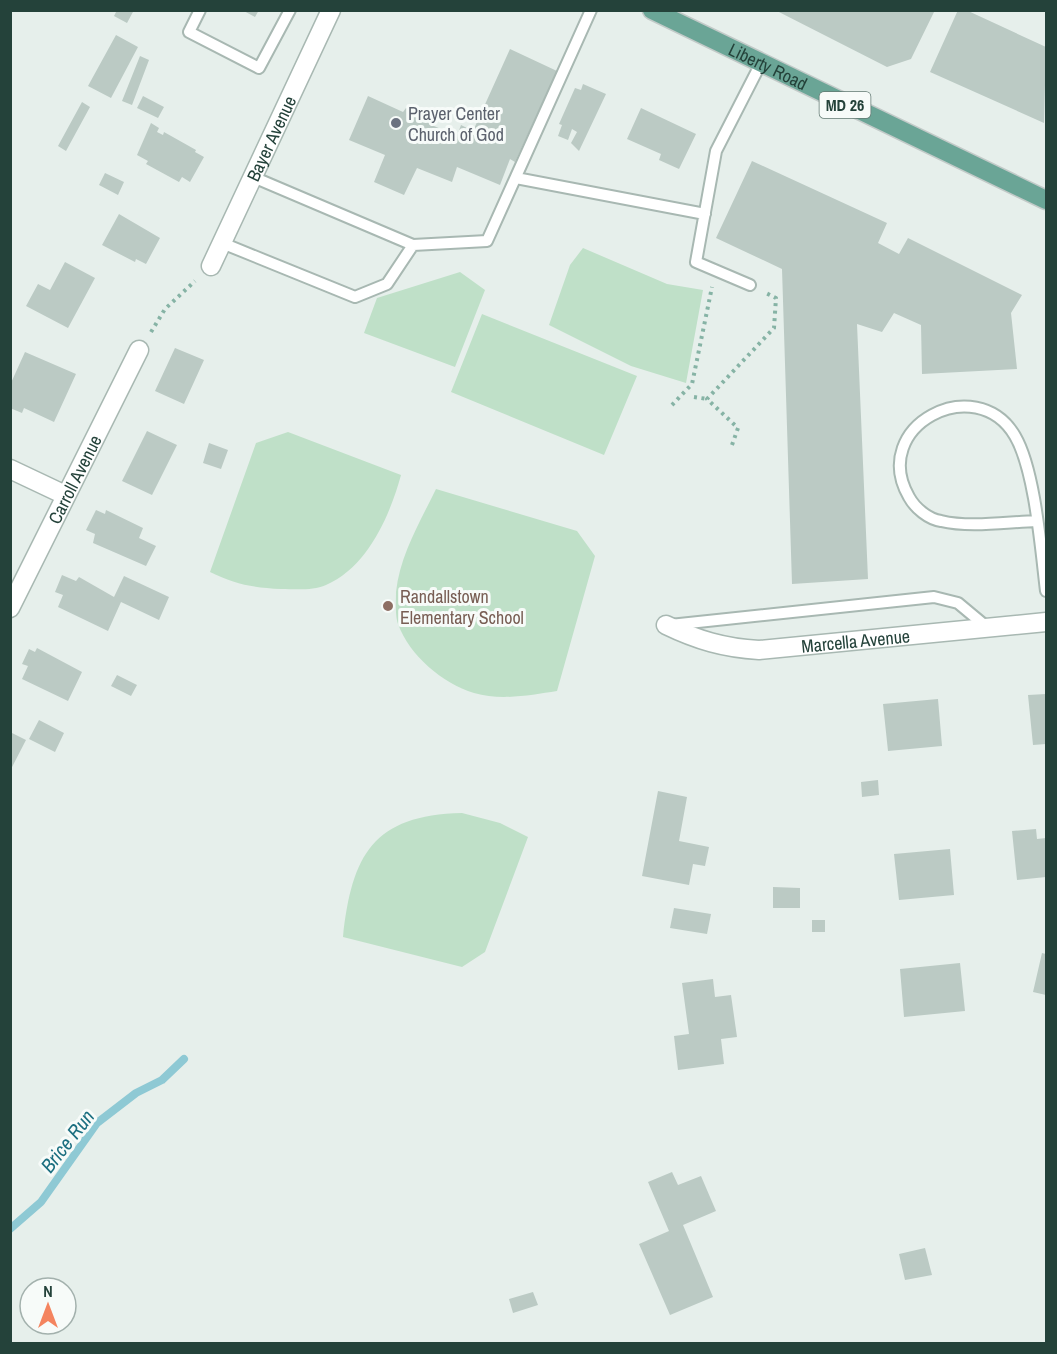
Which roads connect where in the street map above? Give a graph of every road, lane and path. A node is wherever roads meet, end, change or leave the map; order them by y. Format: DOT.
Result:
graph roads {
  1 [pos="200,10"];
  2 [pos="290,10"];
  3 [pos="331,10"];
  4 [pos="591,10"];
  5 [pos="652,10"];
  6 [pos="760,64"];
  7 [pos="253,177"];
  8 [pos="516,178"];
  9 [pos="1047,200"];
  10 [pos="705,214"];
  11 [pos="222,243"];
  12 [pos="413,245"];
  13 [pos="211,266"];
  14 [pos="715,271"];
  15 [pos="750,285"];
  16 [pos="139,350"];
  17 [pos="694,397"];
  18 [pos="707,399"];
  19 [pos="672,405"];
  20 [pos="732,445"];
  21 [pos="10,469"];
  22 [pos="65,495"];
  23 [pos="1036,521"];
  24 [pos="1047,591"];
  25 [pos="10,608"];
  26 [pos="1047,622"];
  27 [pos="666,625"];
  28 [pos="988,628"];
  1 -- 2 [label="lane"];
  3 -- 7 [label="street, Bayer Avenue"];
  4 -- 8 [label="lane"];
  5 -- 6 [label="main road, Liberty Road / MD 26"];
  6 -- 9 [label="main road, Liberty Road / MD 26"];
  6 -- 10 [label="lane"];
  7 -- 11 [label="street, Bayer Avenue"];
  7 -- 12 [label="lane"];
  8 -- 10 [label="lane"];
  8 -- 12 [label="lane"];
  10 -- 14 [label="lane"];
  11 -- 12 [label="lane"];
  11 -- 13 [label="street, Bayer Avenue"];
  13 -- 16 [label="path"];
  14 -- 15 [label="lane"];
  14 -- 19 [label="path"];
  15 -- 18 [label="path"];
  16 -- 22 [label="street, Carroll Avenue"];
  17 -- 18 [label="path"];
  18 -- 20 [label="path"];
  21 -- 22 [label="street"];
  22 -- 25 [label="street, Carroll Avenue"];
  23 -- 23 [label="lane"];
  23 -- 24 [label="lane"];
  26 -- 28 [label="street, Marcella Avenue"];
  27 -- 28 [label="street, Marcella Avenue"];
  27 -- 28 [label="lane"];
}
